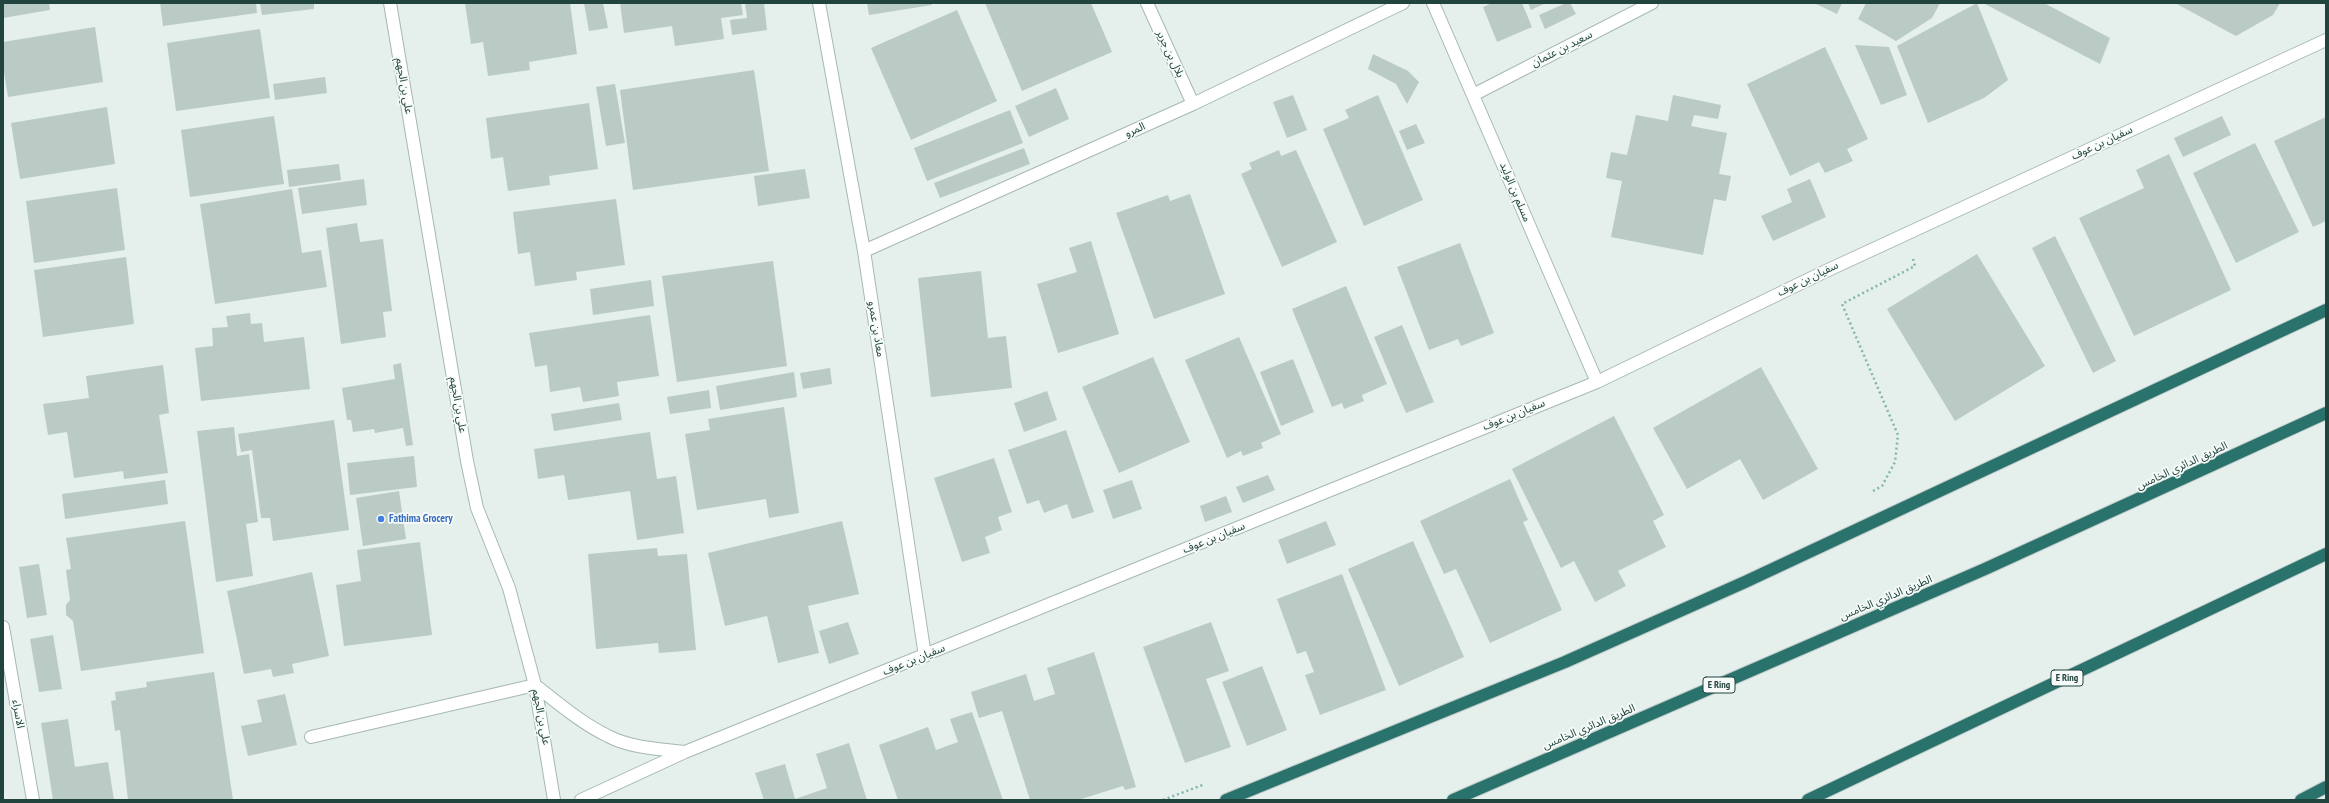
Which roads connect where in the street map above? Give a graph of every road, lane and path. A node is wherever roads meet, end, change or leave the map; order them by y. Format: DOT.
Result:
graph roads {
  1 [pos="390,3"];
  2 [pos="819,3"];
  3 [pos="1147,3"];
  4 [pos="1403,3"];
  5 [pos="1433,3"];
  6 [pos="1652,3"];
  7 [pos="2326,40"];
  8 [pos="1473,95"];
  9 [pos="1193,104"];
  10 [pos="1905,234"];
  11 [pos="864,252"];
  12 [pos="2326,310"];
  13 [pos="1597,382"];
  14 [pos="2326,413"];
  15 [pos="1868,494"];
  16 [pos="2326,554"];
  17 [pos="3,627"];
  18 [pos="925,656"];
  19 [pos="535,685"];
  20 [pos="311,737"];
  21 [pos="686,752"];
  22 [pos="1207,783"];
  23 [pos="2326,787"];
  24 [pos="33,800"];
  25 [pos="554,800"];
  26 [pos="581,800"];
  27 [pos="1163,800"];
  28 [pos="1226,800"];
  29 [pos="1453,800"];
  30 [pos="1808,800"];
  31 [pos="2301,800"];
  1 -- 19 [label="street, علي بن الجهم"];
  2 -- 11 [label="street, معاذ بن عمرو"];
  3 -- 9 [label="street, بلال بن جرير"];
  4 -- 9 [label="street, المرو"];
  5 -- 8 [label="street, مسلم بن الوليد"];
  6 -- 8 [label="street, سعيد بن عثمان"];
  7 -- 10 [label="street, سفيان بن عوف"];
  8 -- 13 [label="street, مسلم بن الوليد"];
  9 -- 11 [label="street, المرو"];
  10 -- 13 [label="street, سفيان بن عوف"];
  10 -- 15 [label="path"];
  11 -- 18 [label="street, معاذ بن عمرو"];
  12 -- 28 [label="highway"];
  13 -- 18 [label="street, سفيان بن عوف"];
  14 -- 29 [label="highway, الطريق الدائري الخامس / E Ring"];
  16 -- 30 [label="highway, E Ring"];
  17 -- 24 [label="street, الاسراء"];
  18 -- 21 [label="street, سفيان بن عوف"];
  19 -- 20 [label="street"];
  19 -- 21 [label="street, سفيان بن عوف"];
  19 -- 25 [label="street, علي بن الجهم"];
  21 -- 26 [label="street, سفيان بن عوف"];
  22 -- 27 [label="path"];
  23 -- 31 [label="highway"];
}
